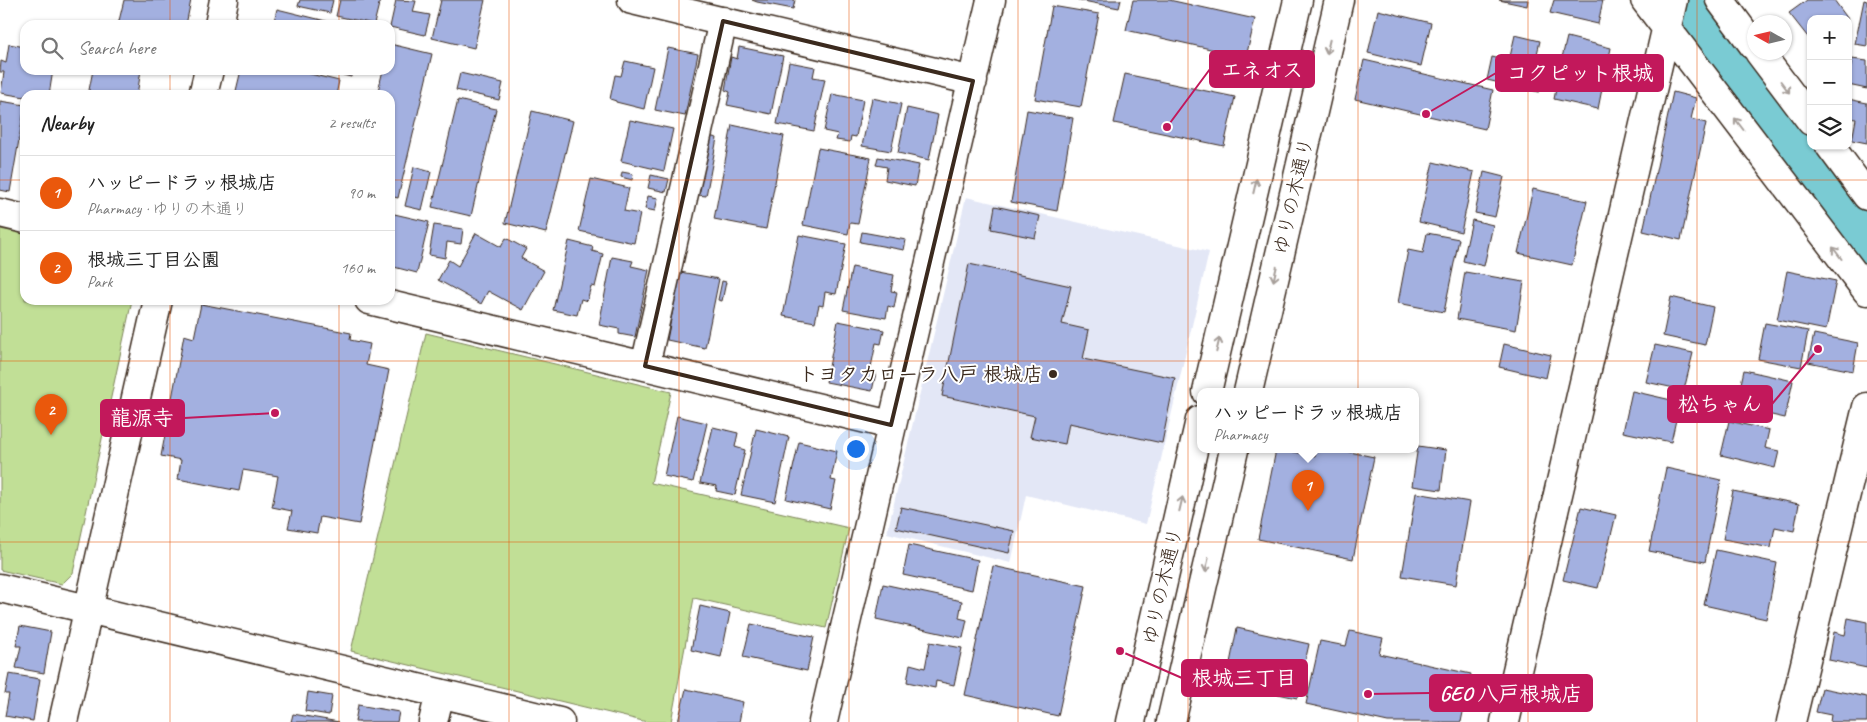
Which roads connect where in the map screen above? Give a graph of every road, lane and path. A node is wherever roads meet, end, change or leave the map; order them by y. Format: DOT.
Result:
graph roads {
  1 [pos="224,0"];
  2 [pos="632,0"];
  3 [pos="991,0"];
  4 [pos="1298,0"];
  5 [pos="1339,0"];
  6 [pos="1645,0"];
  7 [pos="1673,0"];
  8 [pos="1720,0"];
  9 [pos="220,20"];
  10 [pos="723,22"];
  11 [pos="1666,29"];
  12 [pos="1747,37"];
  13 [pos="1765,60"];
  14 [pos="208,75"];
  15 [pos="973,81"];
  16 [pos="204,90"];
  17 [pos="1807,116"];
  18 [pos="1833,150"];
  19 [pos="1867,196"];
  20 [pos="0,213"];
  21 [pos="20,218"];
  22 [pos="1867,292"];
  23 [pos="157,305"];
  24 [pos="390,305"];
  25 [pos="645,366"];
  26 [pos="1208,388"];
  27 [pos="1249,388"];
  28 [pos="1867,407"];
  29 [pos="891,425"];
  30 [pos="1197,433"];
  31 [pos="1233,453"];
  32 [pos="0,588"];
  33 [pos="88,608"];
  34 [pos="440,694"];
  35 [pos="63,722"];
  36 [pos="433,722"];
  37 [pos="560,722"];
  38 [pos="824,722"];
  39 [pos="1131,722"];
  40 [pos="1171,722"];
  41 [pos="1505,722"];
  42 [pos="1791,722"];
  1 -- 9 [label="street"];
  2 -- 10 [label="street"];
  3 -- 15 [label="street"];
  26 -- 4 [label="street, ゆりの木通り, one-way"];
  5 -- 27 [label="street, ゆりの木通り, one-way"];
  6 -- 11 [label="street"];
  7 -- 11 [label="street"];
  8 -- 12 [label="street"];
  10 -- 15 [label="street"];
  10 -- 25 [label="street"];
  22 -- 11 [label="street, one-way"];
  11 -- 41 [label="street"];
  13 -- 17 [label="street, one-way"];
  14 -- 16 [label="street"];
  15 -- 29 [label="street"];
  18 -- 19 [label="street"];
  20 -- 21 [label="street"];
  23 -- 33 [label="street"];
  24 -- 25 [label="street"];
  25 -- 29 [label="street"];
  28 -- 42 [label="street"];
  29 -- 38 [label="street"];
  39 -- 30 [label="street, ゆりの木通り, one-way"];
  31 -- 40 [label="street, ゆりの木通り, one-way"];
  32 -- 33 [label="street"];
  33 -- 34 [label="street"];
  33 -- 35 [label="street"];
  34 -- 36 [label="street"];
  34 -- 37 [label="street"];
}
